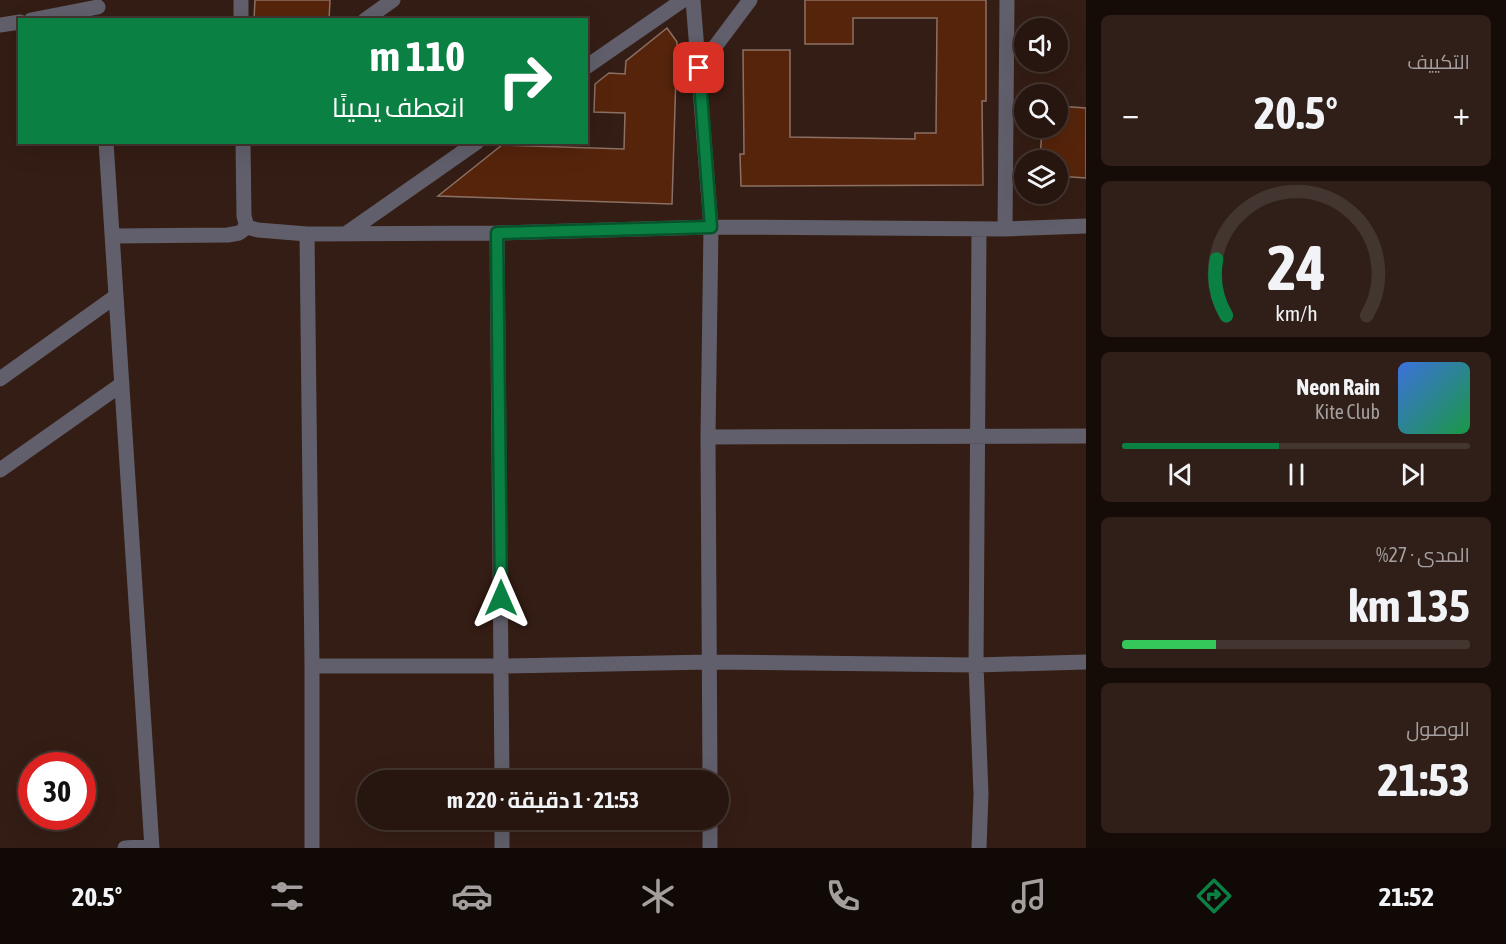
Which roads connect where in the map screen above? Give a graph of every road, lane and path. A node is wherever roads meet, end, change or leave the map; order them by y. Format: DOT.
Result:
graph roads {
  1 [pos="241,0"];
  2 [pos="393,0"];
  3 [pos="682,0"];
  4 [pos="693,0"];
  5 [pos="750,0"];
  6 [pos="1007,0"];
  7 [pos="98,9"];
  8 [pos="44,18"];
  9 [pos="241,18"];
  10 [pos="368,18"];
  11 [pos="18,22"];
  12 [pos="0,25"];
  13 [pos="588,66"];
  14 [pos="699,68"];
  15 [pos="106,144"];
  16 [pos="243,144"];
  17 [pos="474,144"];
  18 [pos="1086,226"];
  19 [pos="247,227"];
  20 [pos="711,227"];
  21 [pos="979,229"];
  22 [pos="1005,229"];
  23 [pos="347,233"];
  24 [pos="497,233"];
  25 [pos="307,234"];
  26 [pos="112,237"];
  27 [pos="116,296"];
  28 [pos="0,379"];
  29 [pos="122,384"];
  30 [pos="977,435"];
  31 [pos="1086,436"];
  32 [pos="708,437"];
  33 [pos="0,470"];
  34 [pos="710,662"];
  35 [pos="1086,662"];
  36 [pos="976,665"];
  37 [pos="312,666"];
  38 [pos="502,666"];
  39 [pos="502,770"];
  40 [pos="710,770"];
  41 [pos="502,830"];
  42 [pos="710,830"];
  43 [pos="152,847"];
  44 [pos="125,848"];
  45 [pos="312,848"];
  46 [pos="502,848"];
  47 [pos="710,848"];
  48 [pos="979,848"];
  1 -- 9 [label="street"];
  2 -- 10 [label="street"];
  3 -- 13 [label="street"];
  4 -- 14 [label="street"];
  5 -- 14 [label="street"];
  6 -- 22 [label="street"];
  7 -- 8 [label="street"];
  11 -- 12 [label="street"];
  14 -- 20 [label="street"];
  15 -- 26 [label="street"];
  16 -- 19 [label="street"];
  17 -- 23 [label="street"];
  18 -- 22 [label="street"];
  19 -- 25 [label="street"];
  19 -- 26 [label="street"];
  20 -- 21 [label="street"];
  20 -- 24 [label="street"];
  20 -- 32 [label="street"];
  21 -- 22 [label="street"];
  21 -- 30 [label="street"];
  23 -- 24 [label="street"];
  23 -- 25 [label="street"];
  24 -- 38 [label="street"];
  25 -- 37 [label="street"];
  26 -- 27 [label="street"];
  27 -- 28 [label="street"];
  27 -- 29 [label="street"];
  29 -- 33 [label="street"];
  29 -- 43 [label="street"];
  30 -- 31 [label="street"];
  30 -- 32 [label="street"];
  30 -- 36 [label="street"];
  32 -- 34 [label="street"];
  34 -- 36 [label="street"];
  34 -- 38 [label="street"];
  34 -- 40 [label="street"];
  35 -- 36 [label="street"];
  36 -- 48 [label="street"];
  37 -- 38 [label="street"];
  37 -- 45 [label="street"];
  38 -- 39 [label="street"];
  41 -- 46 [label="street"];
  42 -- 47 [label="street"];
  43 -- 44 [label="street"];
}
